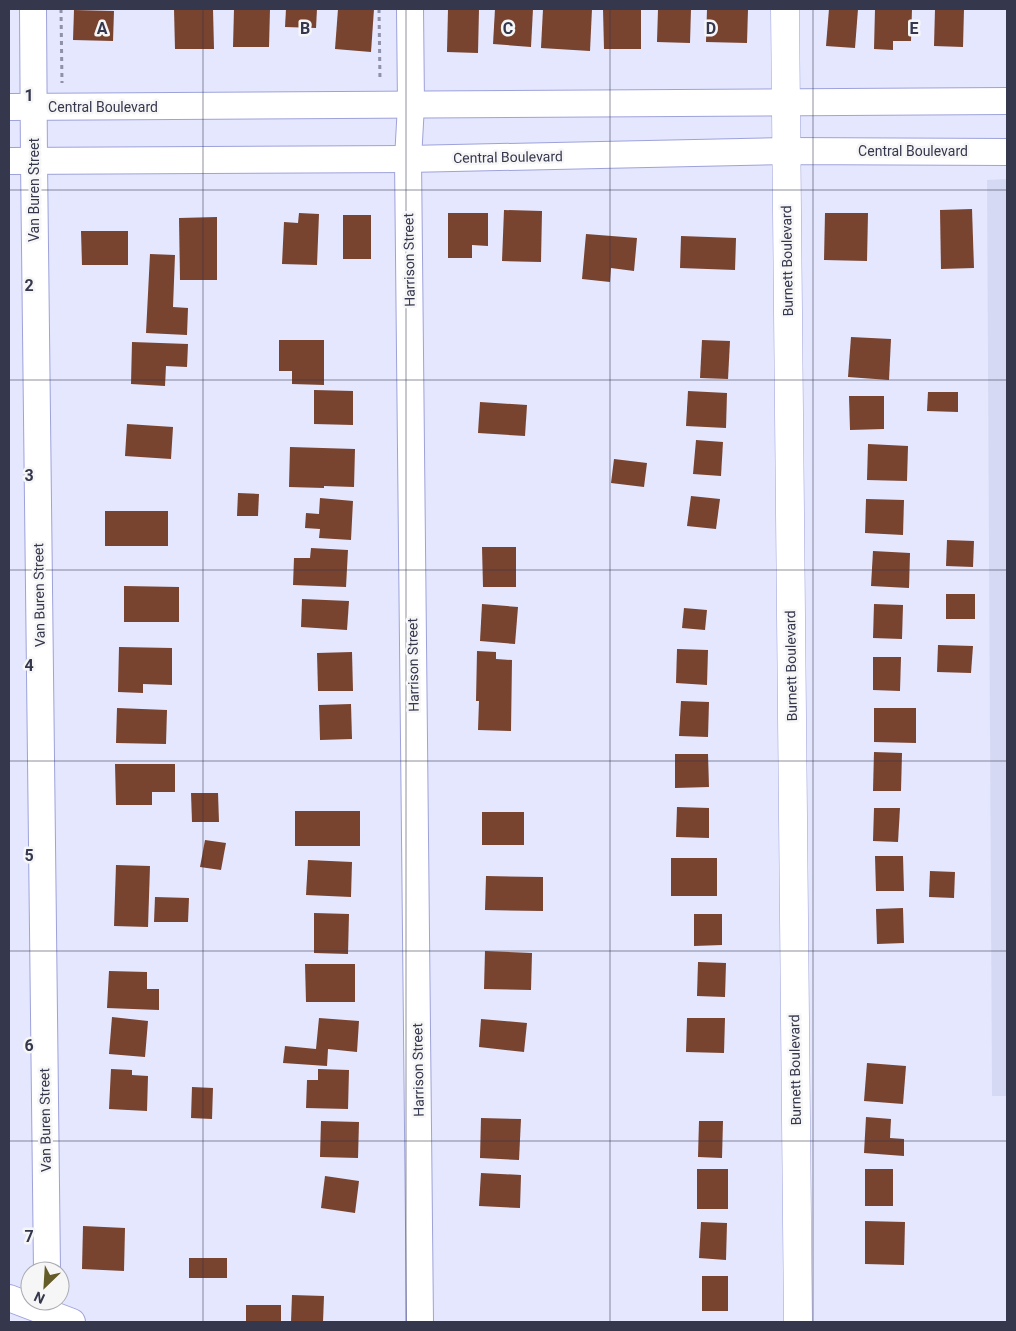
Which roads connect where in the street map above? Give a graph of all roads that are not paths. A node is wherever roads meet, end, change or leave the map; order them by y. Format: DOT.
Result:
graph roads {
  1 [pos="33,9"];
  2 [pos="410,9"];
  3 [pos="785,9"];
  4 [pos="1007,101"];
  5 [pos="786,102"];
  6 [pos="411,105"];
  7 [pos="21,107"];
  8 [pos="786,150"];
  9 [pos="1007,152"];
  10 [pos="408,159"];
  11 [pos="21,161"];
  12 [pos="47,1261"];
  13 [pos="9,1298"];
  14 [pos="47,1312"];
  15 [pos="72,1322"];
  16 [pos="420,1322"];
  17 [pos="798,1322"];
  1 -- 7 [label="street, Van Buren Street"];
  2 -- 6 [label="street, Harrison Street"];
  3 -- 5 [label="main road, Burnett Boulevard"];
  4 -- 5 [label="street, Central Boulevard"];
  5 -- 6 [label="street, Central Boulevard"];
  5 -- 8 [label="main road, Burnett Boulevard"];
  6 -- 7 [label="street, Central Boulevard"];
  6 -- 10 [label="street, Harrison Street"];
  7 -- 11 [label="street, Van Buren Street"];
  8 -- 9 [label="street, Central Boulevard"];
  8 -- 10 [label="street, Central Boulevard"];
  8 -- 17 [label="main road, Burnett Boulevard"];
  10 -- 11 [label="street, Central Boulevard"];
  10 -- 16 [label="street, Harrison Street"];
  11 -- 12 [label="street, Van Buren Street"];
  13 -- 14 [label="street"];
  14 -- 15 [label="street"];
}
